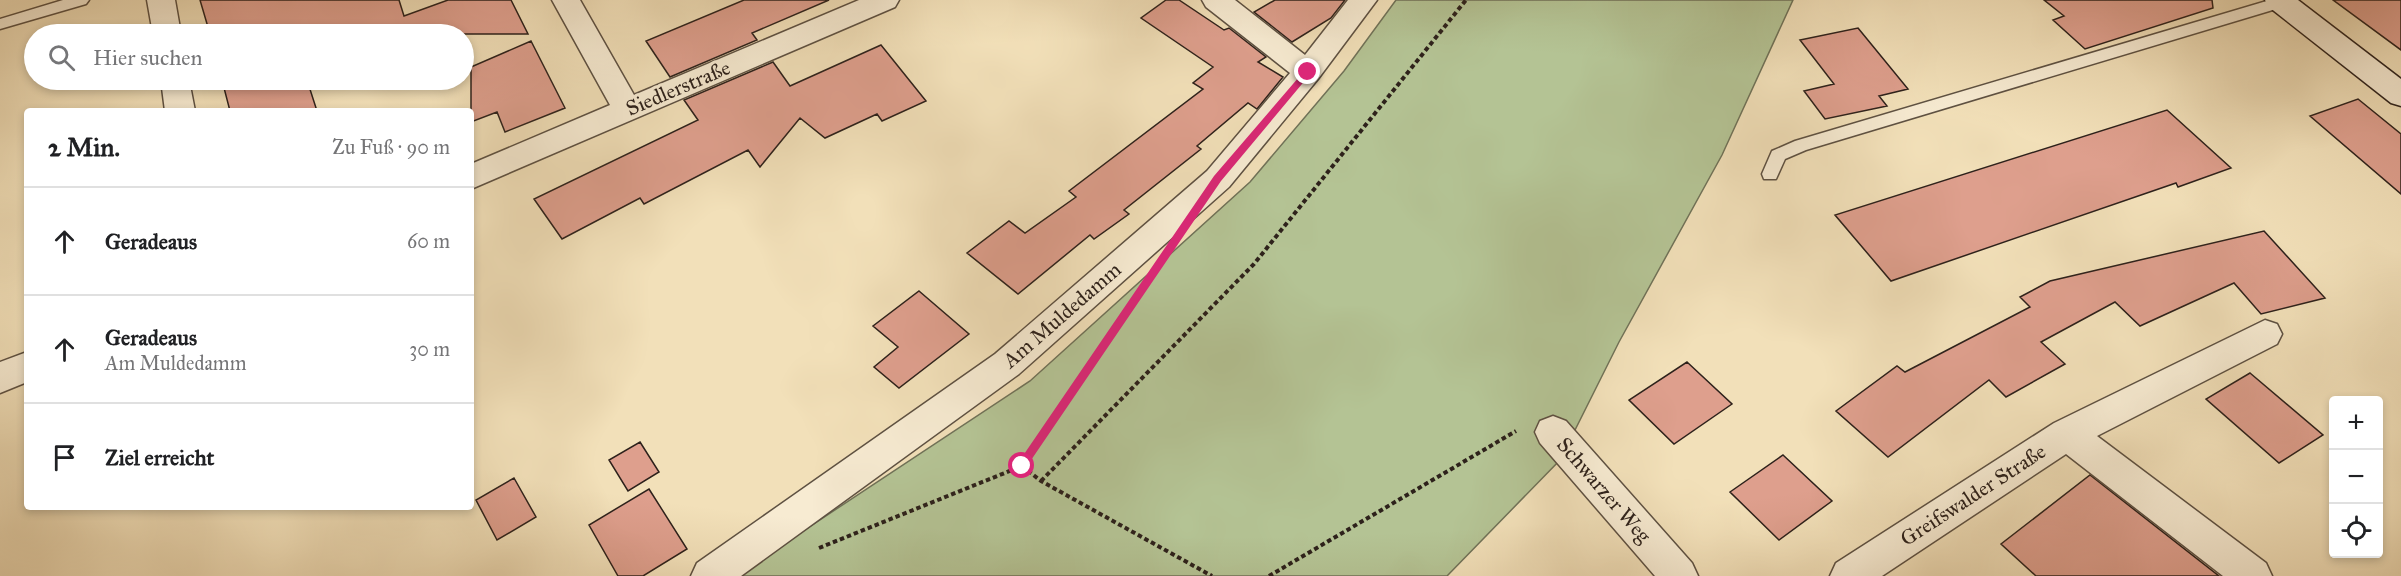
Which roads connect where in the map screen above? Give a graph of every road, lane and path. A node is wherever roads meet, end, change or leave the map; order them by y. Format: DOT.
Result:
graph roads {
  1 [pos="81,0"];
  2 [pos="161,0"];
  3 [pos="566,0"];
  4 [pos="885,0"];
  5 [pos="1216,0"];
  6 [pos="1363,0"];
  7 [pos="1466,0"];
  8 [pos="2282,1"];
  9 [pos="0,24"];
  10 [pos="165,24"];
  11 [pos="1308,72"];
  12 [pos="177,90"];
  13 [pos="2401,95"];
  14 [pos="180,108"];
  15 [pos="627,110"];
  16 [pos="1770,174"];
  17 [pos="474,176"];
  18 [pos="1137,298"];
  19 [pos="2265,334"];
  20 [pos="24,367"];
  21 [pos="0,378"];
  22 [pos="1553,432"];
  23 [pos="2067,434"];
  24 [pos="1022,466"];
  25 [pos="1041,481"];
  26 [pos="816,550"];
  27 [pos="710,576"];
  28 [pos="1212,576"];
  29 [pos="1269,576"];
  30 [pos="1679,576"];
  31 [pos="1849,576"];
  32 [pos="2253,576"];
  1 -- 9 [label="lane"];
  2 -- 10 [label="street"];
  3 -- 15 [label="street"];
  4 -- 15 [label="street, Siedlerstraße"];
  5 -- 11 [label="street"];
  6 -- 11 [label="street, Am Muldedamm"];
  7 -- 25 [label="path"];
  8 -- 13 [label="street"];
  8 -- 16 [label="lane"];
  11 -- 27 [label="street, Am Muldedamm"];
  12 -- 14 [label="street"];
  15 -- 17 [label="street, Siedlerstraße"];
  18 -- 24 [label="path"];
  19 -- 23 [label="street, Greifswalder Straße"];
  20 -- 21 [label="street"];
  22 -- 29 [label="path"];
  22 -- 30 [label="street, Schwarzer Weg"];
  23 -- 31 [label="street, Greifswalder Straße"];
  23 -- 32 [label="street, Greifswalder Straße"];
  24 -- 25 [label="path"];
  24 -- 26 [label="path"];
  25 -- 28 [label="path"];
}
